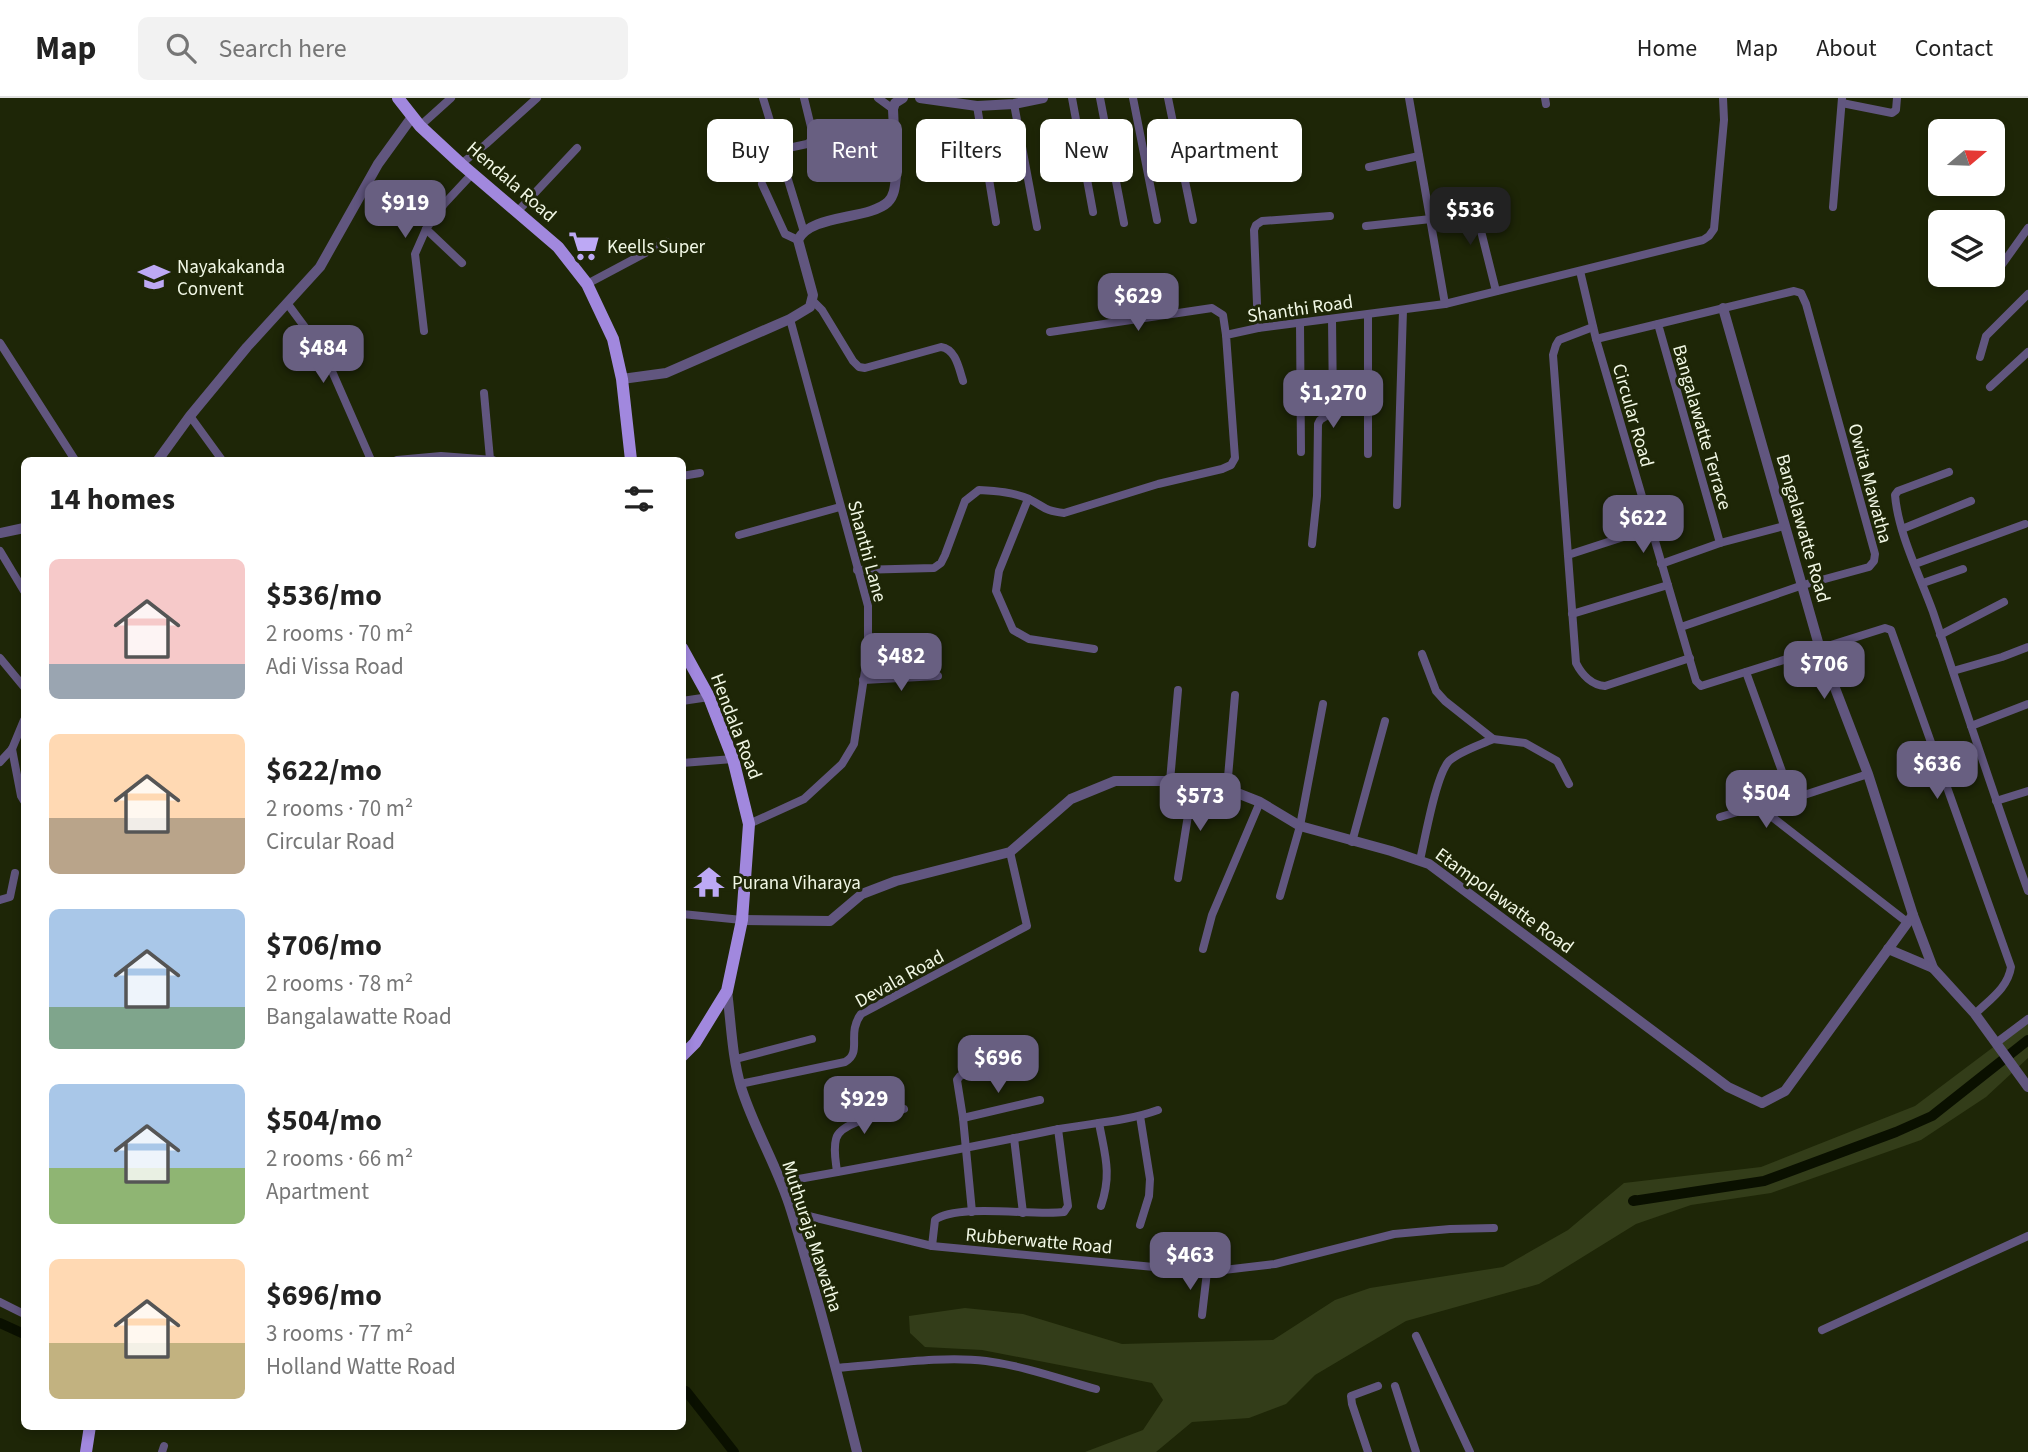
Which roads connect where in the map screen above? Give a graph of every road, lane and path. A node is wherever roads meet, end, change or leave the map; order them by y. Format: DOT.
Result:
graph roads {
  1 [pos="398,98"];
  2 [pos="451,98"];
  3 [pos="537,98"];
  4 [pos="763,98"];
  5 [pos="804,98"];
  6 [pos="878,98"];
  7 [pos="903,98"];
  8 [pos="920,98"];
  9 [pos="1042,98"];
  10 [pos="1072,98"];
  11 [pos="1100,98"];
  12 [pos="1133,98"];
  13 [pos="1168,98"];
  14 [pos="1409,98"];
  15 [pos="1723,98"];
  16 [pos="1897,98"];
  17 [pos="1842,101"];
  18 [pos="1014,104"];
  19 [pos="976,106"];
  20 [pos="893,109"];
  21 [pos="769,119"];
  22 [pos="1172,119"];
  23 [pos="416,122"];
  24 [pos="576,148"];
  25 [pos="793,148"];
  26 [pos="1419,156"];
  27 [pos="461,164"];
  28 [pos="1369,167"];
  29 [pos="472,174"];
  30 [pos="787,182"];
  31 [pos="1185,182"];
  32 [pos="762,184"];
  33 [pos="1472,195"];
  34 [pos="1833,207"];
  35 [pos="517,212"];
  36 [pos="1093,212"];
  37 [pos="1330,216"];
  38 [pos="1431,219"];
  39 [pos="1157,220"];
  40 [pos="1193,220"];
  41 [pos="996,222"];
  42 [pos="1124,223"];
  43 [pos="1366,226"];
  44 [pos="1037,227"];
  45 [pos="2028,228"];
  46 [pos="426,229"];
  47 [pos="801,236"];
  48 [pos="666,242"];
  49 [pos="2005,260"];
  50 [pos="462,263"];
  51 [pos="1580,271"];
  52 [pos="587,284"];
  53 [pos="1496,291"];
  54 [pos="2028,294"];
  55 [pos="813,301"];
  56 [pos="287,303"];
  57 [pos="1445,304"];
  58 [pos="1723,307"];
  59 [pos="1403,310"];
  60 [pos="1368,314"];
  61 [pos="790,319"];
  62 [pos="1332,319"];
  63 [pos="1300,323"];
  64 [pos="1658,324"];
  65 [pos="1593,327"];
  66 [pos="1258,328"];
  67 [pos="424,331"];
  68 [pos="1051,332"];
  69 [pos="1226,335"];
  70 [pos="1596,339"];
  71 [pos="0,344"];
  72 [pos="2028,352"];
  73 [pos="1980,357"];
  74 [pos="622,379"];
  75 [pos="964,381"];
  76 [pos="1990,387"];
  77 [pos="484,393"];
  78 [pos="190,416"];
  79 [pos="1301,452"];
  80 [pos="1368,454"];
  81 [pos="73,457"];
  82 [pos="160,457"];
  83 [pos="220,457"];
  84 [pos="370,457"];
  85 [pos="432,457"];
  86 [pos="454,457"];
  87 [pos="491,457"];
  88 [pos="631,457"];
  89 [pos="1948,472"];
  90 [pos="700,473"];
  91 [pos="686,475"];
  92 [pos="1028,499"];
  93 [pos="1971,501"];
  94 [pos="1397,505"];
  95 [pos="840,507"];
  96 [pos="2025,524"];
  97 [pos="1784,526"];
  98 [pos="1651,528"];
  99 [pos="21,529"];
  100 [pos="1902,529"];
  101 [pos="0,533"];
  102 [pos="739,535"];
  103 [pos="1720,543"];
  104 [pos="1312,544"];
  105 [pos="0,551"];
  106 [pos="1568,555"];
  107 [pos="1661,564"];
  108 [pos="1915,564"];
  109 [pos="1963,569"];
  110 [pos="857,570"];
  111 [pos="1923,583"];
  112 [pos="1668,585"];
  113 [pos="1803,585"];
  114 [pos="21,586"];
  115 [pos="2004,602"];
  116 [pos="1572,614"];
  117 [pos="1681,626"];
  118 [pos="1940,635"];
  119 [pos="2028,646"];
  120 [pos="1094,649"];
  121 [pos="1820,649"];
  122 [pos="1422,654"];
  123 [pos="686,655"];
  124 [pos="0,658"];
  125 [pos="1690,658"];
  126 [pos="1953,671"];
  127 [pos="1746,672"];
  128 [pos="938,676"];
  129 [pos="863,680"];
  130 [pos="21,683"];
  131 [pos="1178,690"];
  132 [pos="1235,695"];
  133 [pos="709,697"];
  134 [pos="686,700"];
  135 [pos="1323,704"];
  136 [pos="2028,704"];
  137 [pos="1385,720"];
  138 [pos="1971,726"];
  139 [pos="21,727"];
  140 [pos="1493,739"];
  141 [pos="12,749"];
  142 [pos="733,759"];
  143 [pos="0,762"];
  144 [pos="686,763"];
  145 [pos="1868,774"];
  146 [pos="1170,781"];
  147 [pos="1193,784"];
  148 [pos="1569,784"];
  149 [pos="1227,789"];
  150 [pos="2028,791"];
  151 [pos="21,796"];
  152 [pos="1792,799"];
  153 [pos="1996,801"];
  154 [pos="1260,802"];
  155 [pos="1758,806"];
  156 [pos="1720,817"];
  157 [pos="750,824"];
  158 [pos="1300,826"];
  159 [pos="1352,842"];
  160 [pos="1010,852"];
  161 [pos="1420,860"];
  162 [pos="15,873"];
  163 [pos="1178,877"];
  164 [pos="2028,891"];
  165 [pos="1280,896"];
  166 [pos="0,900"];
  167 [pos="686,914"];
  168 [pos="1910,918"];
  169 [pos="742,920"];
  170 [pos="1203,949"];
  171 [pos="1888,949"];
  172 [pos="1933,968"];
  173 [pos="727,991"];
  174 [pos="1975,1014"];
  175 [pos="2028,1019"];
  176 [pos="812,1039"];
  177 [pos="689,1041"];
  178 [pos="1996,1043"];
  179 [pos="1032,1050"];
  180 [pos="736,1059"];
  181 [pos="740,1084"];
  182 [pos="2028,1087"];
  183 [pos="1040,1100"];
  184 [pos="904,1109"];
  185 [pos="1158,1111"];
  186 [pos="1140,1116"];
  187 [pos="962,1118"];
  188 [pos="1099,1123"];
  189 [pos="1058,1129"];
  190 [pos="1014,1139"];
  191 [pos="965,1149"];
  192 [pos="837,1172"];
  193 [pos="782,1182"];
  194 [pos="1101,1206"];
  195 [pos="792,1212"];
  196 [pos="972,1212"];
  197 [pos="1023,1213"];
  198 [pos="1140,1225"];
  199 [pos="1494,1228"];
  200 [pos="2028,1236"];
  201 [pos="932,1246"];
  202 [pos="1207,1272"];
  203 [pos="0,1302"];
  204 [pos="21,1312"];
  205 [pos="1202,1315"];
  206 [pos="1822,1330"];
  207 [pos="1416,1336"];
  208 [pos="836,1368"];
  209 [pos="1378,1386"];
  210 [pos="1395,1386"];
  211 [pos="1096,1389"];
  212 [pos="89,1430"];
  213 [pos="86,1452"];
  214 [pos="857,1452"];
  215 [pos="1368,1452"];
  216 [pos="1416,1452"];
  217 [pos="1470,1452"];
  1 -- 23 [label="main road, Hendala Road"];
  2 -- 23 [label="street"];
  3 -- 27 [label="street"];
  4 -- 21 [label="street"];
  5 -- 25 [label="street"];
  6 -- 20 [label="street"];
  7 -- 20 [label="street"];
  8 -- 19 [label="street"];
  9 -- 18 [label="street"];
  10 -- 36 [label="street"];
  11 -- 42 [label="street"];
  12 -- 39 [label="street"];
  13 -- 22 [label="street"];
  14 -- 26 [label="street"];
  15 -- 51 [label="street, Shanthi Road"];
  16 -- 17 [label="street"];
  17 -- 34 [label="street"];
  18 -- 19 [label="street"];
  18 -- 44 [label="street"];
  19 -- 41 [label="street"];
  20 -- 47 [label="street"];
  23 -- 27 [label="main road, Hendala Road"];
  23 -- 56 [label="street"];
  24 -- 35 [label="street"];
  26 -- 28 [label="street"];
  26 -- 38 [label="street"];
  27 -- 29 [label="main road, Hendala Road"];
  29 -- 35 [label="main road, Hendala Road"];
  29 -- 46 [label="street"];
  30 -- 47 [label="street"];
  31 -- 40 [label="street"];
  32 -- 47 [label="street"];
  33 -- 53 [label="street"];
  35 -- 52 [label="main road, Hendala Road"];
  37 -- 66 [label="street"];
  38 -- 43 [label="street"];
  38 -- 57 [label="street"];
  45 -- 49 [label="street"];
  46 -- 50 [label="street"];
  46 -- 67 [label="street"];
  47 -- 55 [label="street"];
  48 -- 52 [label="street"];
  51 -- 53 [label="street, Shanthi Road"];
  51 -- 65 [label="street, Circular Road"];
  52 -- 74 [label="main road, Hendala Road"];
  53 -- 57 [label="street, Shanthi Road"];
  54 -- 73 [label="street"];
  55 -- 61 [label="street"];
  55 -- 75 [label="street"];
  56 -- 78 [label="street"];
  56 -- 84 [label="street"];
  57 -- 59 [label="street, Shanthi Road"];
  58 -- 64 [label="street, Bangalawatte Terrace"];
  58 -- 97 [label="street, Bangalawatte Road"];
  58 -- 113 [label="street, Owita Mawatha"];
  59 -- 60 [label="street, Shanthi Road"];
  59 -- 94 [label="street"];
  60 -- 62 [label="street, Shanthi Road"];
  60 -- 80 [label="street"];
  61 -- 74 [label="street"];
  61 -- 95 [label="street, Shanthi Lane"];
  62 -- 63 [label="street, Shanthi Road"];
  62 -- 104 [label="street"];
  63 -- 66 [label="street, Shanthi Road"];
  63 -- 79 [label="street"];
  64 -- 70 [label="street"];
  64 -- 103 [label="street, Bangalawatte Terrace"];
  65 -- 70 [label="street, Circular Road"];
  65 -- 106 [label="street"];
  66 -- 69 [label="street, Shanthi Road"];
  68 -- 69 [label="street"];
  69 -- 92 [label="street, Shanthi Road"];
  70 -- 98 [label="street, Circular Road"];
  71 -- 81 [label="street"];
  72 -- 76 [label="street"];
  74 -- 88 [label="main road, Hendala Road"];
  77 -- 87 [label="street"];
  78 -- 82 [label="street"];
  78 -- 83 [label="street"];
  85 -- 86 [label="street"];
  89 -- 100 [label="street"];
  90 -- 91 [label="street"];
  92 -- 110 [label="street, Shanthi Road"];
  92 -- 120 [label="street"];
  93 -- 100 [label="street"];
  95 -- 102 [label="street"];
  95 -- 110 [label="street, Shanthi Lane"];
  96 -- 108 [label="street"];
  97 -- 103 [label="street"];
  97 -- 113 [label="street, Bangalawatte Road"];
  98 -- 106 [label="street"];
  98 -- 107 [label="street, Circular Road"];
  99 -- 101 [label="street"];
  100 -- 108 [label="street"];
  103 -- 107 [label="street"];
  105 -- 114 [label="street"];
  106 -- 116 [label="street"];
  107 -- 112 [label="street, Circular Road"];
  108 -- 111 [label="street"];
  109 -- 111 [label="street"];
  110 -- 129 [label="street, Shanthi Lane"];
  111 -- 118 [label="street"];
  112 -- 116 [label="street"];
  112 -- 117 [label="street, Circular Road"];
  113 -- 117 [label="street, Owita Mawatha"];
  113 -- 121 [label="street, Bangalawatte Road"];
  115 -- 118 [label="street"];
  116 -- 125 [label="street"];
  117 -- 125 [label="street, Circular Road"];
  118 -- 126 [label="street"];
  119 -- 126 [label="street"];
  121 -- 127 [label="street, Circular Road"];
  121 -- 145 [label="street, Bangalawatte Road"];
  121 -- 174 [label="street, Circular Road"];
  122 -- 140 [label="street"];
  123 -- 133 [label="main road, Hendala Road"];
  124 -- 130 [label="street"];
  125 -- 127 [label="street, Circular Road"];
  126 -- 138 [label="street"];
  127 -- 152 [label="street"];
  128 -- 129 [label="street"];
  129 -- 157 [label="street, Shanthi Lane"];
  131 -- 146 [label="street"];
  132 -- 149 [label="street"];
  133 -- 134 [label="street"];
  133 -- 142 [label="main road, Hendala Road"];
  135 -- 158 [label="street"];
  136 -- 138 [label="street"];
  137 -- 159 [label="street"];
  138 -- 153 [label="street"];
  139 -- 141 [label="street"];
  140 -- 148 [label="street"];
  140 -- 161 [label="street"];
  141 -- 143 [label="street"];
  141 -- 151 [label="street"];
  142 -- 144 [label="street"];
  142 -- 157 [label="main road, Hendala Road"];
  145 -- 152 [label="street"];
  145 -- 168 [label="street, Bangalawatte Road"];
  146 -- 147 [label="street, Etampolawatte Road"];
  146 -- 160 [label="street, Etampolawatte Road"];
  147 -- 149 [label="street, Etampolawatte Road"];
  147 -- 163 [label="street"];
  149 -- 154 [label="street, Etampolawatte Road"];
  150 -- 153 [label="street"];
  152 -- 155 [label="street"];
  153 -- 164 [label="street"];
  154 -- 158 [label="street, Etampolawatte Road"];
  154 -- 170 [label="street"];
  155 -- 156 [label="street"];
  155 -- 168 [label="street"];
  157 -- 169 [label="main road, Hendala Road"];
  158 -- 159 [label="street, Etampolawatte Road"];
  158 -- 165 [label="street"];
  159 -- 161 [label="street, Etampolawatte Road"];
  160 -- 169 [label="street, Etampolawatte Road"];
  160 -- 181 [label="street, Devala Road"];
  161 -- 171 [label="street, Etampolawatte Road"];
  162 -- 166 [label="street"];
  167 -- 169 [label="street"];
  168 -- 171 [label="street, Etampolawatte Road"];
  168 -- 172 [label="street, Bangalawatte Road"];
  169 -- 173 [label="main road, Hendala Road"];
  171 -- 172 [label="street"];
  172 -- 174 [label="street, Bangalawatte Road"];
  173 -- 177 [label="main road, Hendala Road"];
  173 -- 180 [label="street, Muthuraja Mawatha"];
  174 -- 178 [label="street, Bangalawatte Road"];
  175 -- 178 [label="street"];
  176 -- 180 [label="street"];
  178 -- 182 [label="street, Bangalawatte Road"];
  179 -- 187 [label="street"];
  180 -- 181 [label="street, Muthuraja Mawatha"];
  181 -- 193 [label="street, Muthuraja Mawatha"];
  183 -- 187 [label="street"];
  184 -- 192 [label="street"];
  185 -- 186 [label="street"];
  186 -- 188 [label="street"];
  186 -- 198 [label="street"];
  187 -- 191 [label="street"];
  188 -- 189 [label="street"];
  188 -- 194 [label="street"];
  189 -- 190 [label="street"];
  189 -- 197 [label="street"];
  190 -- 191 [label="street"];
  190 -- 197 [label="street"];
  191 -- 192 [label="street"];
  191 -- 196 [label="street"];
  192 -- 193 [label="street"];
  193 -- 195 [label="street, Muthuraja Mawatha"];
  195 -- 201 [label="street, Rubberwatte Road"];
  195 -- 208 [label="street, Muthuraja Mawatha"];
  196 -- 197 [label="street"];
  196 -- 201 [label="street"];
  199 -- 202 [label="street, Rubberwatte Road"];
  200 -- 206 [label="street"];
  201 -- 202 [label="street, Rubberwatte Road"];
  202 -- 205 [label="street"];
  203 -- 204 [label="street"];
  207 -- 217 [label="street"];
  208 -- 211 [label="street"];
  208 -- 214 [label="street, Muthuraja Mawatha"];
  209 -- 215 [label="street"];
  210 -- 216 [label="street"];
  212 -- 213 [label="main road"];
}
